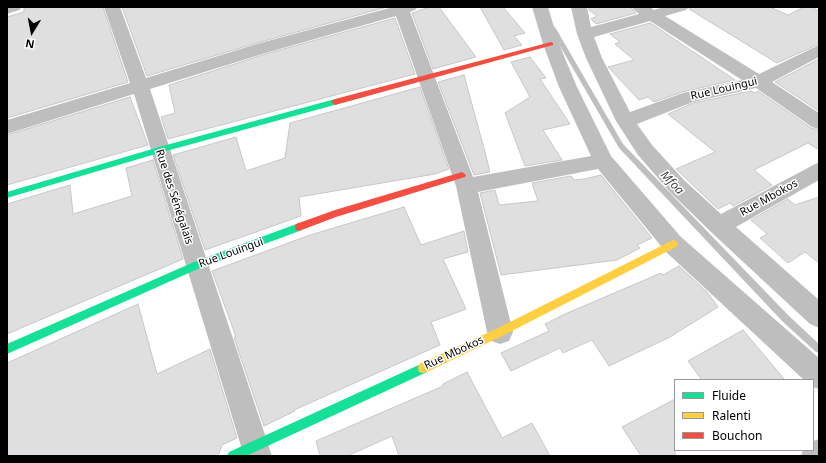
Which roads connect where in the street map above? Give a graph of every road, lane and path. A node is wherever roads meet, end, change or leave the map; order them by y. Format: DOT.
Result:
graph roads {
  1 [pos="14,7"];
  2 [pos="112,7"];
  3 [pos="540,7"];
  4 [pos="579,7"];
  5 [pos="681,7"];
  6 [pos="405,8"];
  7 [pos="7,9"];
  8 [pos="645,11"];
  9 [pos="585,34"];
  10 [pos="551,44"];
  11 [pos="819,50"];
  12 [pos="427,77"];
  13 [pos="759,82"];
  14 [pos="140,86"];
  15 [pos="625,121"];
  16 [pos="819,122"];
  17 [pos="7,127"];
  18 [pos="159,150"];
  19 [pos="603,161"];
  20 [pos="819,170"];
  21 [pos="464,180"];
  22 [pos="7,196"];
  23 [pos="719,226"];
  24 [pos="673,244"];
  25 [pos="197,265"];
  26 [pos="819,316"];
  27 [pos="500,332"];
  28 [pos="7,349"];
  29 [pos="819,376"];
  30 [pos="256,451"];
  31 [pos="819,453"];
  32 [pos="233,456"];
  33 [pos="815,456"];
  1 -- 7 [label="street"];
  2 -- 14 [label="street, Rue des Sénégalais"];
  3 -- 10 [label="street"];
  4 -- 9 [label="street"];
  5 -- 8 [label="street"];
  6 -- 12 [label="street"];
  6 -- 14 [label="street"];
  8 -- 9 [label="street"];
  8 -- 13 [label="street"];
  9 -- 15 [label="street"];
  10 -- 12 [label="street"];
  10 -- 19 [label="street"];
  11 -- 13 [label="street, Rue Louingui"];
  12 -- 18 [label="street"];
  12 -- 21 [label="street"];
  13 -- 15 [label="street, Rue Louingui"];
  13 -- 16 [label="street"];
  14 -- 17 [label="street"];
  14 -- 18 [label="street, Rue des Sénégalais"];
  15 -- 23 [label="street"];
  18 -- 22 [label="street"];
  18 -- 25 [label="street, Rue des Sénégalais"];
  19 -- 21 [label="street, Rue Louingui"];
  19 -- 24 [label="street"];
  20 -- 23 [label="street, Rue Mbokos"];
  21 -- 25 [label="street, Rue Louingui"];
  21 -- 27 [label="street"];
  23 -- 26 [label="street"];
  24 -- 27 [label="street, Rue Mbokos"];
  24 -- 29 [label="street"];
  25 -- 28 [label="street, Rue Louingui"];
  25 -- 30 [label="street, Rue des Sénégalais"];
  27 -- 30 [label="street, Rue Mbokos"];
  30 -- 32 [label="street, Rue Mbokos"];
  31 -- 33 [label="street"];
}
